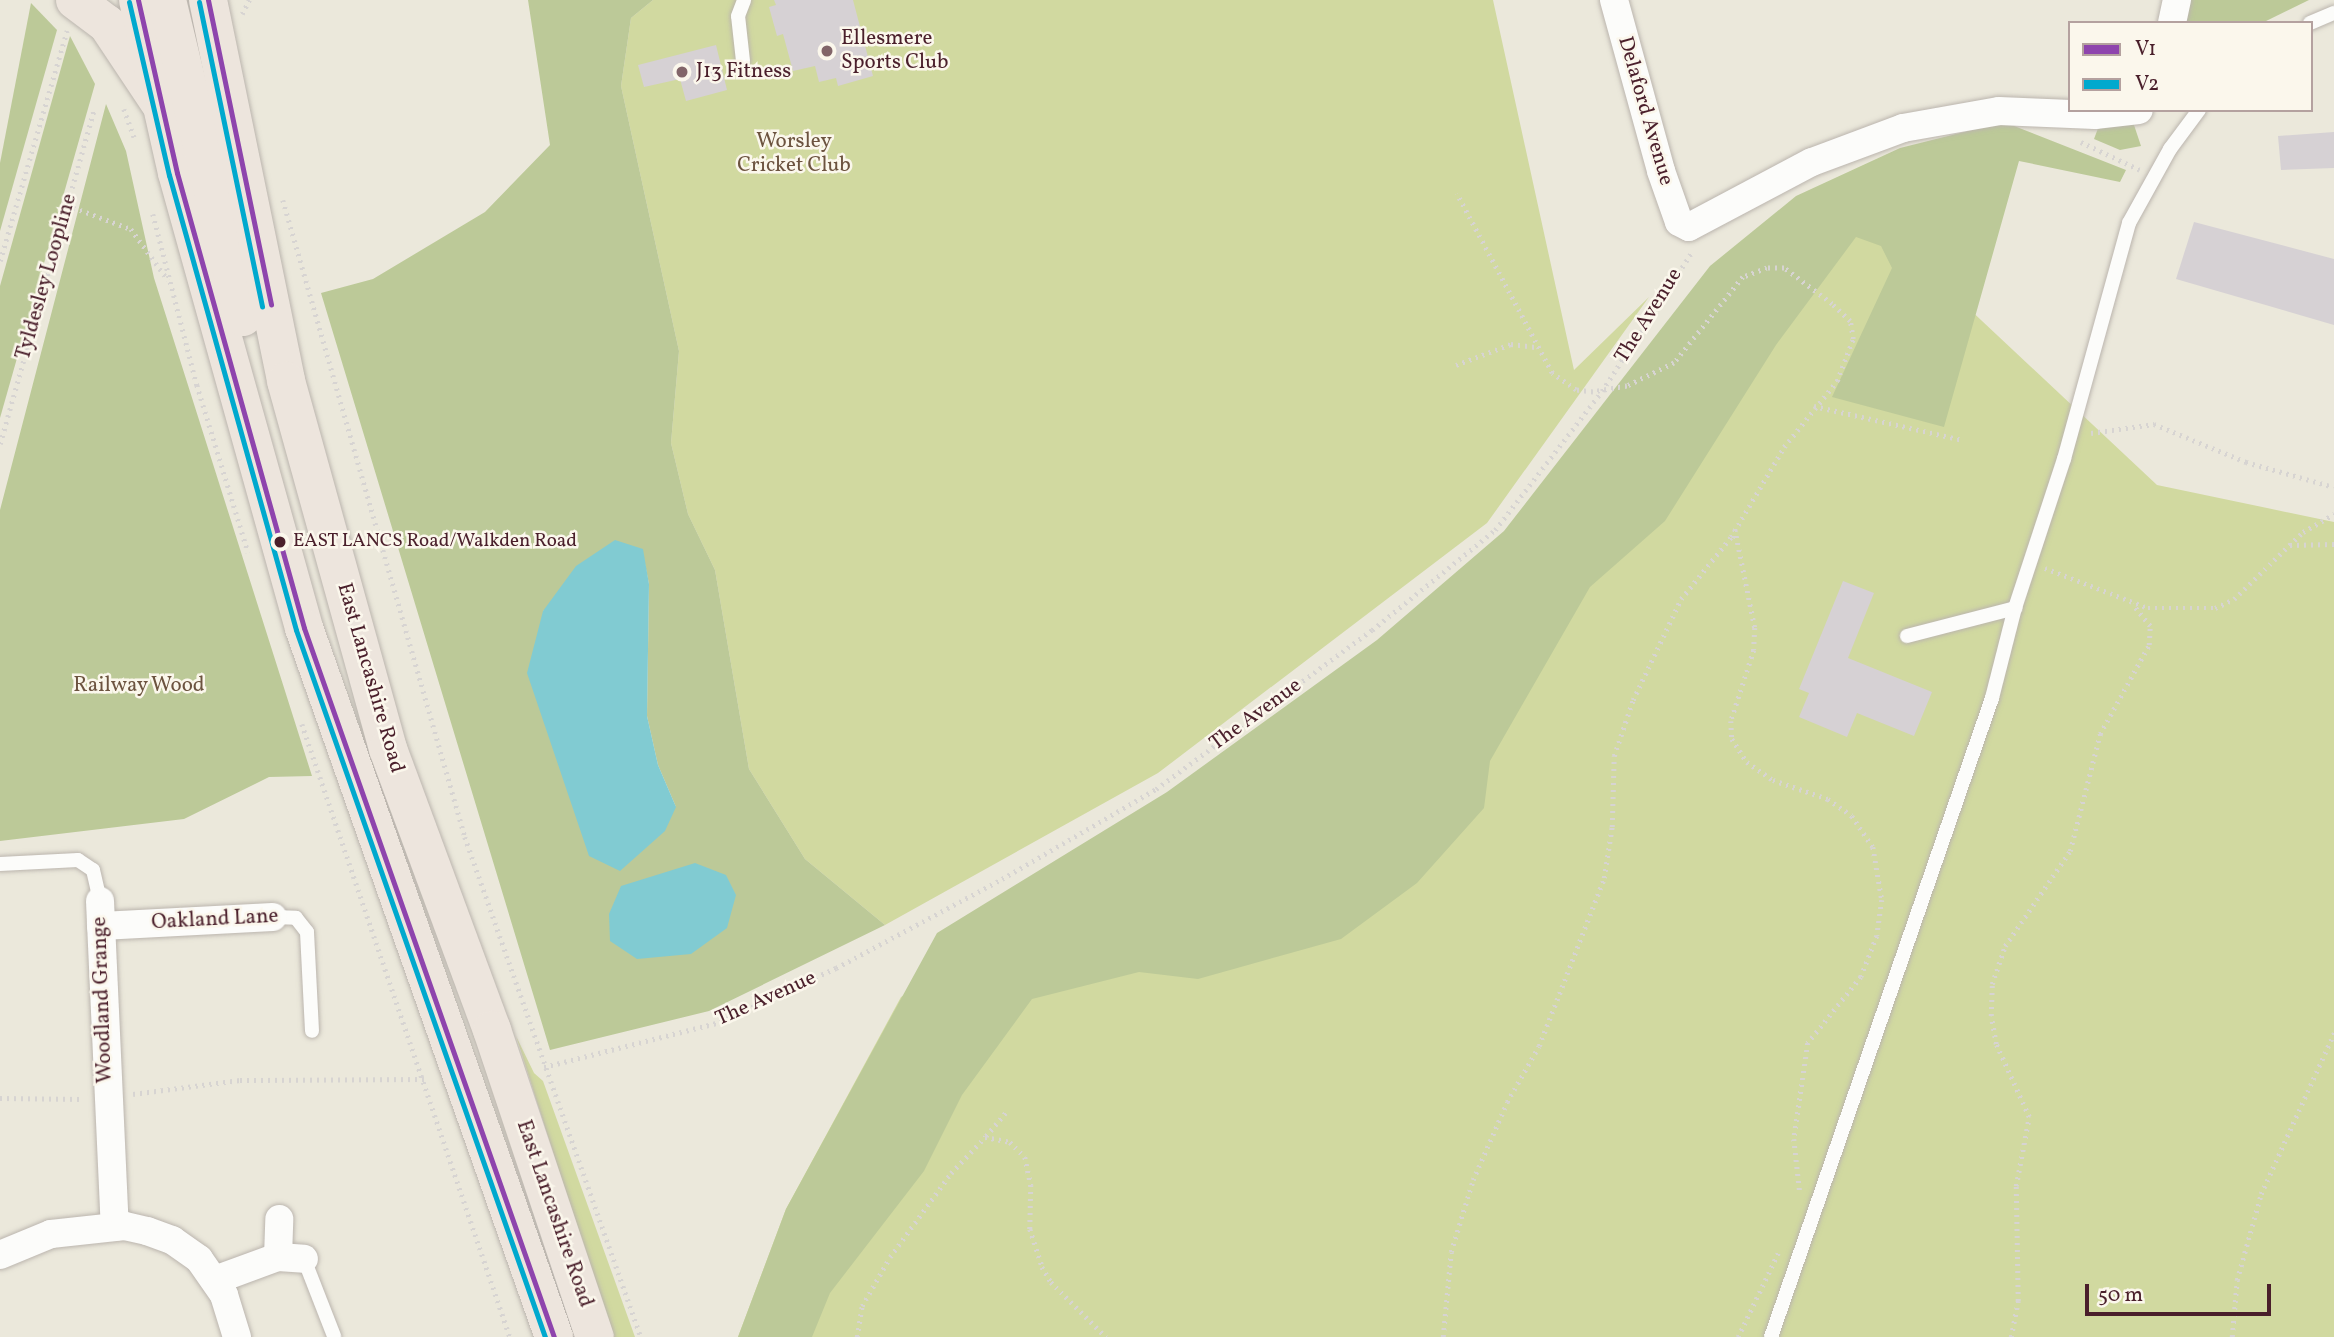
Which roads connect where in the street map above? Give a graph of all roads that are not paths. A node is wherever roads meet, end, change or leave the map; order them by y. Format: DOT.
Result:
graph roads {
  1 [pos="138,0"];
  2 [pos="167,0"];
  3 [pos="744,0"];
  4 [pos="1614,0"];
  5 [pos="2178,0"];
  6 [pos="222,13"];
  7 [pos="2334,13"];
  8 [pos="76,15"];
  9 [pos="2173,21"];
  10 [pos="2313,22"];
  11 [pos="743,61"];
  12 [pos="162,107"];
  13 [pos="2068,111"];
  14 [pos="2198,112"];
  15 [pos="282,549"];
  16 [pos="2015,608"];
  17 [pos="1908,636"];
  18 [pos="0,864"];
  19 [pos="100,913"];
  20 [pos="274,916"];
  21 [pos="312,1031"];
  22 [pos="279,1219"];
  23 [pos="115,1227"];
  24 [pos="0,1255"];
  25 [pos="291,1258"];
  26 [pos="215,1280"];
  27 [pos="334,1336"];
  28 [pos="237,1337"];
  29 [pos="554,1337"];
  30 [pos="596,1337"];
  31 [pos="1771,1337"];
  1 -- 12 [label="main road, East Lancashire Road"];
  2 -- 15 [label="main road"];
  3 -- 11 [label="lane"];
  4 -- 13 [label="street, Delaford Avenue"];
  5 -- 9 [label="street"];
  6 -- 30 [label="main road, East Lancashire Road"];
  7 -- 10 [label="lane"];
  8 -- 12 [label="main road"];
  12 -- 15 [label="main road, East Lancashire Road"];
  14 -- 16 [label="lane"];
  15 -- 29 [label="main road, East Lancashire Road"];
  16 -- 17 [label="lane"];
  16 -- 31 [label="lane"];
  18 -- 19 [label="lane, Woodland Grange"];
  19 -- 20 [label="street, Oakland Lane"];
  19 -- 23 [label="street, Woodland Grange"];
  20 -- 21 [label="lane, Oakland Lane"];
  22 -- 25 [label="street"];
  23 -- 24 [label="street"];
  23 -- 26 [label="street"];
  25 -- 26 [label="street"];
  25 -- 27 [label="lane"];
  26 -- 28 [label="street"];
}
